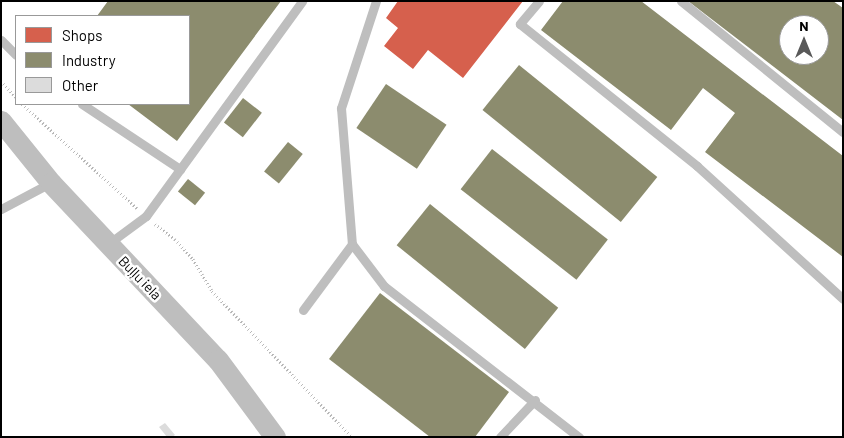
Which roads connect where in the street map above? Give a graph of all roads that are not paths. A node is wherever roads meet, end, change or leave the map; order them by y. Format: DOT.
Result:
graph roads {
  1 [pos="302,1"];
  2 [pos="376,1"];
  3 [pos="540,1"];
  4 [pos="682,1"];
  5 [pos="1,40"];
  6 [pos="15,54"];
  7 [pos="84,105"];
  8 [pos="1,121"];
  9 [pos="843,132"];
  10 [pos="180,169"];
  11 [pos="51,183"];
  12 [pos="1,208"];
  13 [pos="108,244"];
  14 [pos="352,244"];
  15 [pos="843,299"];
  16 [pos="303,310"];
  17 [pos="535,400"];
  18 [pos="276,437"];
  19 [pos="500,437"];
  20 [pos="579,437"];
  1 -- 10 [label="lane"];
  2 -- 14 [label="lane"];
  3 -- 15 [label="lane"];
  4 -- 9 [label="lane"];
  5 -- 6 [label="lane"];
  7 -- 10 [label="lane"];
  8 -- 11 [label="street, Buļļu iela"];
  10 -- 13 [label="lane"];
  11 -- 12 [label="lane"];
  11 -- 13 [label="street, Buļļu iela"];
  13 -- 18 [label="street, Buļļu iela"];
  14 -- 16 [label="lane"];
  14 -- 17 [label="lane"];
  17 -- 19 [label="lane"];
  17 -- 20 [label="lane"];
}
